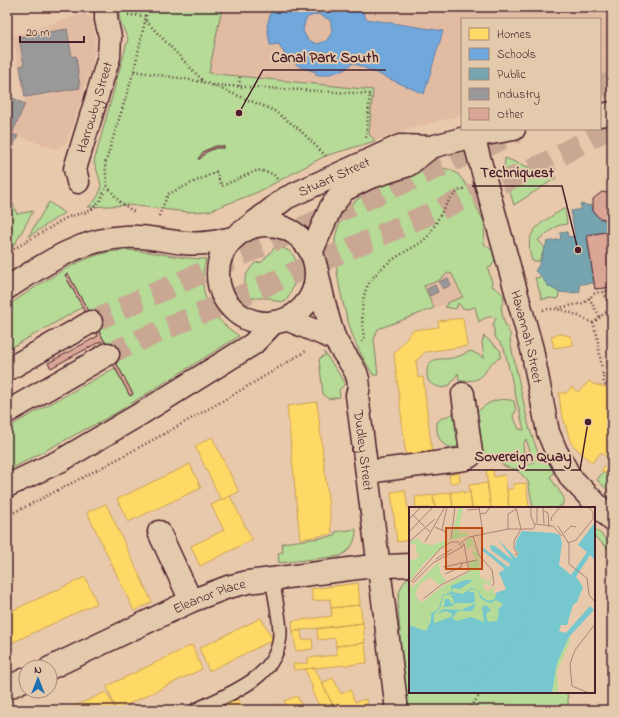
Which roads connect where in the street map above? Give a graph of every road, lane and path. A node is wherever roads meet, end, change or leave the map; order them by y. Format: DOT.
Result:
graph roads {
  1 [pos="106,7"];
  2 [pos="148,7"];
  3 [pos="127,15"];
  4 [pos="147,16"];
  5 [pos="146,21"];
  6 [pos="134,72"];
  7 [pos="240,76"];
  8 [pos="204,82"];
  9 [pos="210,84"];
  10 [pos="239,86"];
  11 [pos="370,90"];
  12 [pos="370,94"];
  13 [pos="612,113"];
  14 [pos="601,115"];
  15 [pos="508,130"];
  16 [pos="472,136"];
  17 [pos="366,144"];
  18 [pos="431,147"];
  19 [pos="331,158"];
  20 [pos="278,180"];
  21 [pos="78,182"];
  22 [pos="107,186"];
  23 [pos="469,186"];
  24 [pos="134,212"];
  25 [pos="159,216"];
  26 [pos="239,234"];
  27 [pos="7,253"];
  28 [pos="313,260"];
  29 [pos="7,288"];
  30 [pos="612,290"];
  31 [pos="603,292"];
  32 [pos="589,298"];
  33 [pos="611,307"];
  34 [pos="552,309"];
  35 [pos="523,315"];
  36 [pos="600,317"];
  37 [pos="280,320"];
  38 [pos="91,322"];
  39 [pos="593,324"];
  40 [pos="335,339"];
  41 [pos="362,344"];
  42 [pos="307,350"];
  43 [pos="108,354"];
  44 [pos="7,370"];
  45 [pos="612,389"];
  46 [pos="463,394"];
  47 [pos="7,412"];
  48 [pos="367,472"];
  49 [pos="7,486"];
  50 [pos="7,516"];
  51 [pos="612,520"];
  52 [pos="159,532"];
  53 [pos="409,565"];
  54 [pos="380,567"];
  55 [pos="272,579"];
  56 [pos="191,601"];
  57 [pos="58,664"];
  58 [pos="18,683"];
  59 [pos="7,688"];
  60 [pos="481,693"];
  61 [pos="196,710"];
  62 [pos="397,710"];
  63 [pos="468,710"];
  1 -- 21 [label="street, Harrowby Street"];
  2 -- 4 [label="path"];
  3 -- 4 [label="path"];
  4 -- 5 [label="path"];
  5 -- 6 [label="path"];
  5 -- 8 [label="path"];
  6 -- 8 [label="path"];
  6 -- 22 [label="path"];
  7 -- 10 [label="path"];
  8 -- 9 [label="path"];
  9 -- 10 [label="path"];
  9 -- 19 [label="path"];
  10 -- 12 [label="path"];
  11 -- 12 [label="path"];
  12 -- 17 [label="path"];
  13 -- 14 [label="street"];
  15 -- 16 [label="street, Stuart Street"];
  16 -- 18 [label="street, Stuart Street"];
  16 -- 35 [label="street, Havannah Street"];
  18 -- 26 [label="street, Stuart Street"];
  18 -- 28 [label="street, Stuart Street"];
  20 -- 25 [label="path"];
  22 -- 24 [label="path"];
  22 -- 27 [label="path"];
  23 -- 41 [label="path"];
  26 -- 28 [label="street"];
  26 -- 29 [label="street"];
  26 -- 37 [label="street"];
  28 -- 37 [label="street"];
  28 -- 40 [label="street, Dudley Street"];
  30 -- 31 [label="path"];
  31 -- 32 [label="path"];
  31 -- 33 [label="path"];
  32 -- 34 [label="path"];
  32 -- 36 [label="path"];
  33 -- 36 [label="path"];
  34 -- 35 [label="path"];
  34 -- 39 [label="path"];
  35 -- 51 [label="street, Havannah Street"];
  36 -- 39 [label="path"];
  37 -- 40 [label="street"];
  37 -- 49 [label="street"];
  38 -- 44 [label="street"];
  39 -- 45 [label="path"];
  40 -- 48 [label="street, Dudley Street"];
  42 -- 50 [label="path"];
  43 -- 47 [label="street"];
  46 -- 48 [label="street"];
  48 -- 54 [label="street, Dudley Street"];
  52 -- 56 [label="street"];
  53 -- 54 [label="street, Eleanor Place"];
  54 -- 55 [label="street, Eleanor Place"];
  54 -- 62 [label="street, Dudley Street"];
  55 -- 56 [label="street, Eleanor Place"];
  55 -- 61 [label="lane"];
  56 -- 57 [label="street, Eleanor Place"];
  58 -- 59 [label="street"];
  60 -- 63 [label="path"];
}
